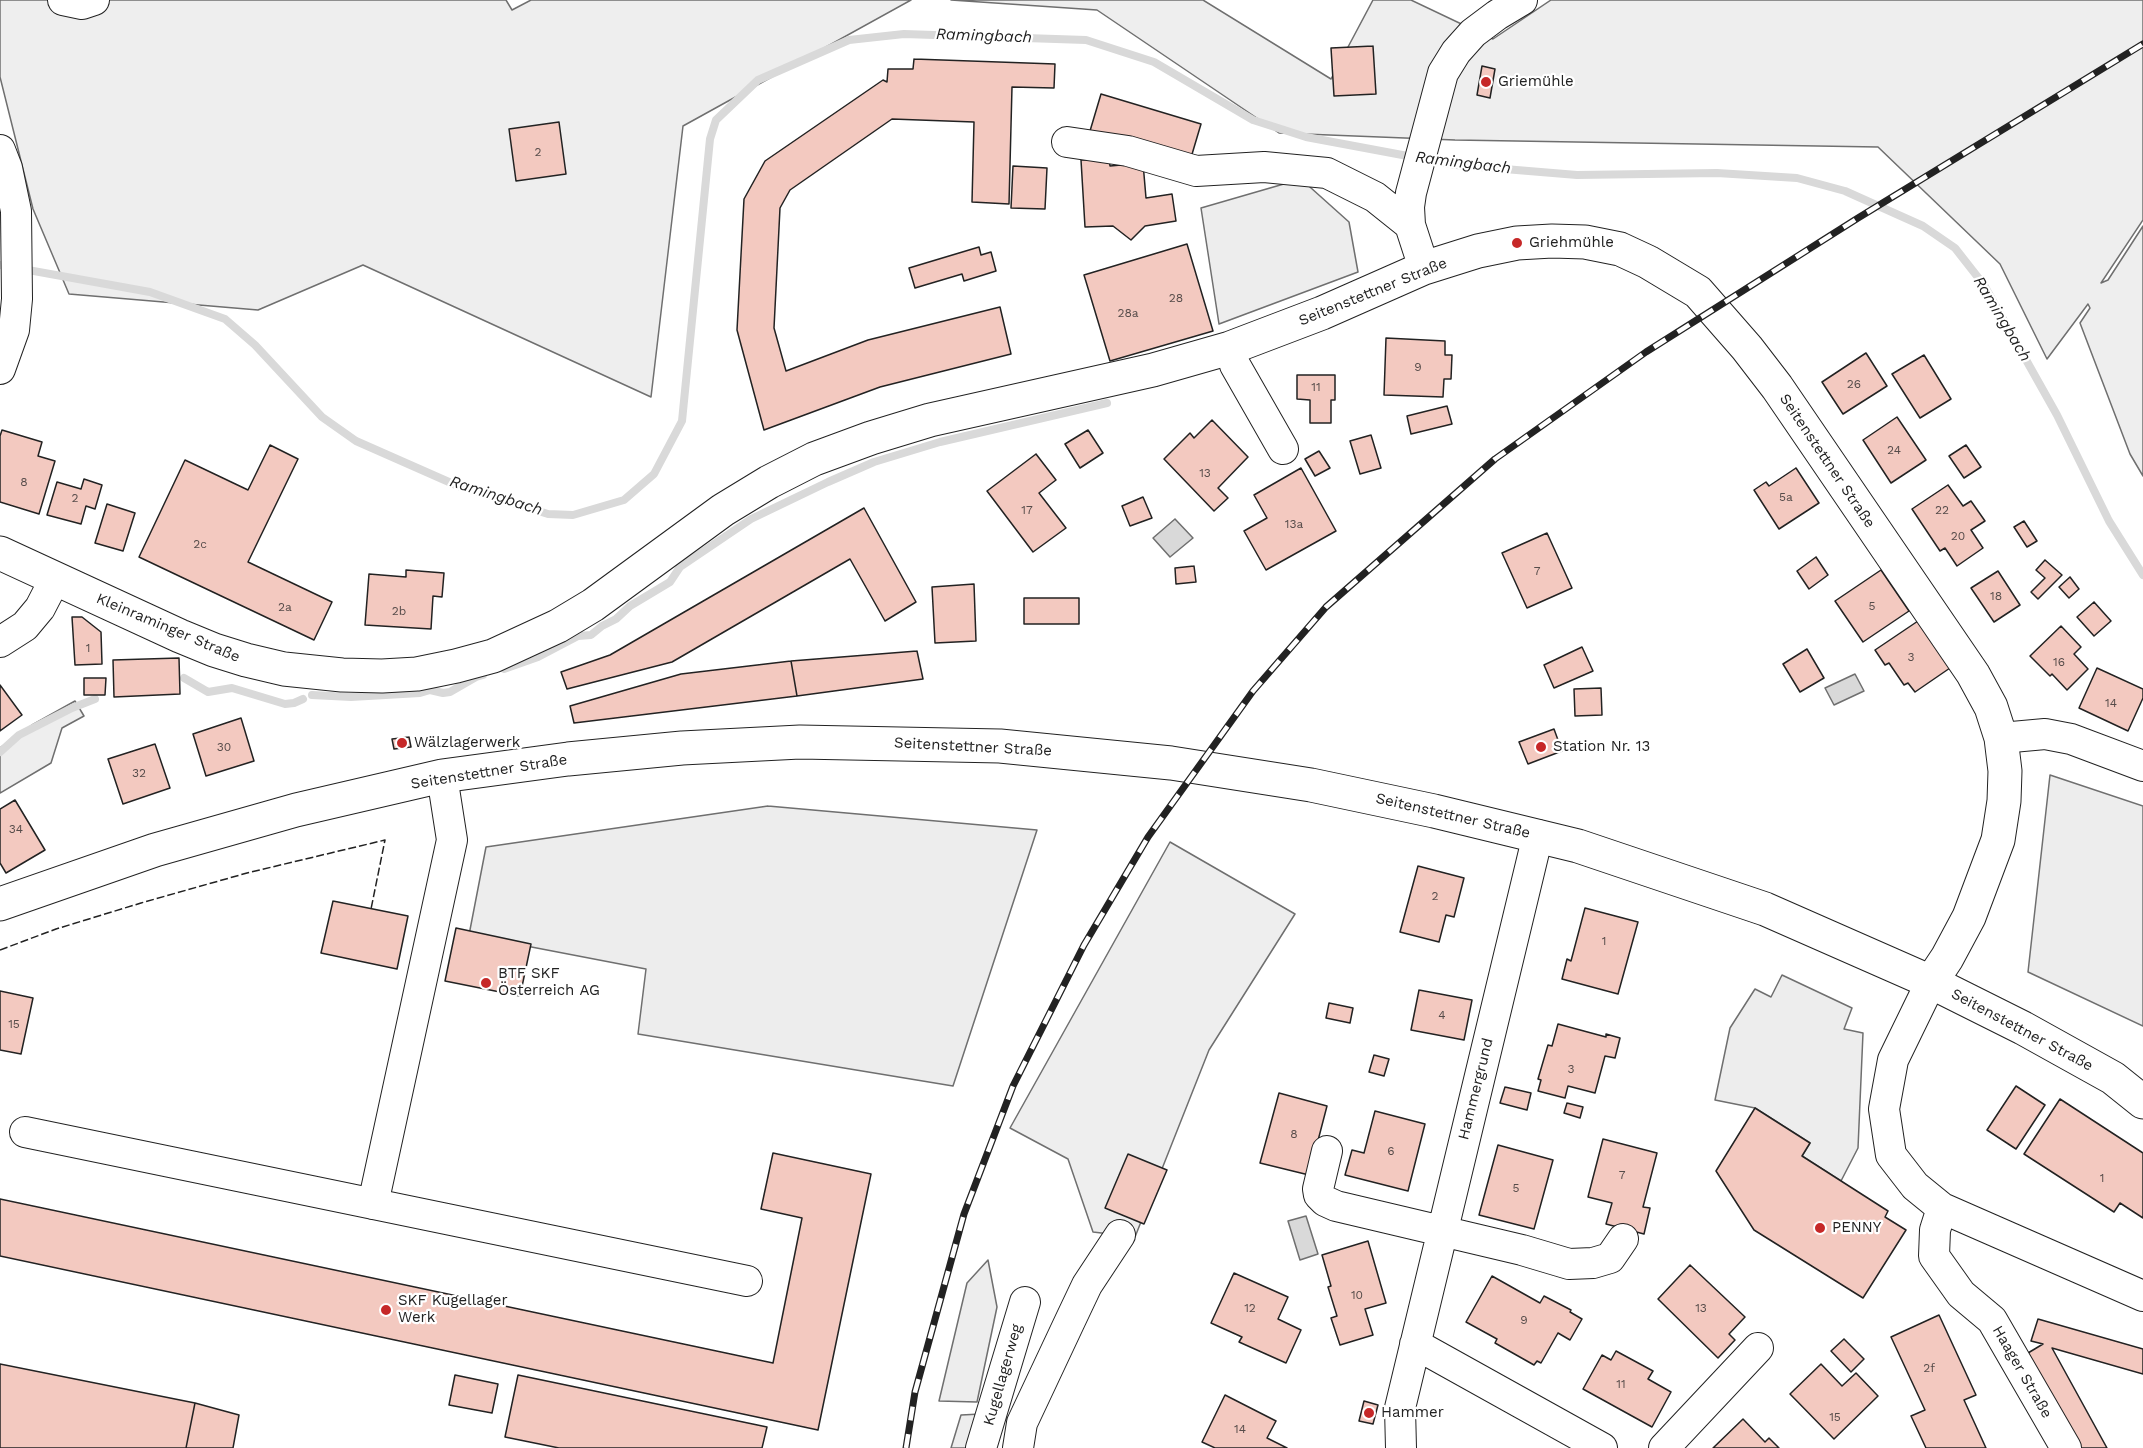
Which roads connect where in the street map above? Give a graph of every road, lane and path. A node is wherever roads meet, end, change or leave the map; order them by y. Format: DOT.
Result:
graph roads {
  1 [pos="63,0"];
  2 [pos="94,0"];
  3 [pos="1522,0"];
  4 [pos="1067,142"];
  5 [pos="0,150"];
  6 [pos="1410,225"];
  7 [pos="1424,268"];
  8 [pos="1230,348"];
  9 [pos="0,369"];
  10 [pos="1283,449"];
  11 [pos="0,554"];
  12 [pos="55,579"];
  13 [pos="593,605"];
  14 [pos="0,642"];
  15 [pos="2001,738"];
  16 [pos="2143,766"];
  17 [pos="442,776"];
  18 [pos="1538,835"];
  19 [pos="0,904"];
  20 [pos="1931,982"];
  21 [pos="2128,1083"];
  22 [pos="2143,1102"];
  23 [pos="25,1132"];
  24 [pos="1327,1151"];
  25 [pos="373,1204"];
  26 [pos="1942,1208"];
  27 [pos="1442,1231"];
  28 [pos="1120,1235"];
  29 [pos="1623,1239"];
  30 [pos="747,1281"];
  31 [pos="2143,1296"];
  32 [pos="1025,1302"];
  33 [pos="1415,1344"];
  34 [pos="1758,1348"];
  35 [pos="981,1448"];
  36 [pos="1018,1448"];
  37 [pos="1401,1448"];
  38 [pos="1602,1448"];
  39 [pos="1664,1448"];
  40 [pos="2066,1448"];
  1 -- 2 [label="street"];
  3 -- 6 [label="street"];
  4 -- 6 [label="street"];
  5 -- 9 [label="street"];
  6 -- 7 [label="street"];
  7 -- 8 [label="main road, Seitenstettner Straße"];
  7 -- 15 [label="main road, Seitenstettner Straße"];
  8 -- 10 [label="street"];
  8 -- 13 [label="main road, Seitenstettner Straße"];
  11 -- 12 [label="main road, Kleinraminger Straße"];
  12 -- 13 [label="main road, Kleinraminger Straße"];
  12 -- 14 [label="street"];
  15 -- 16 [label="street"];
  15 -- 20 [label="main road, Seitenstettner Straße"];
  17 -- 18 [label="main road, Seitenstettner Straße"];
  17 -- 19 [label="main road, Seitenstettner Straße"];
  17 -- 25 [label="street"];
  18 -- 20 [label="main road, Seitenstettner Straße"];
  18 -- 27 [label="street, Hammergrund"];
  20 -- 21 [label="main road, Seitenstettner Straße"];
  20 -- 26 [label="street"];
  21 -- 22 [label="main road, Seitenstettner Straße"];
  23 -- 25 [label="street"];
  24 -- 27 [label="street"];
  25 -- 30 [label="street"];
  26 -- 31 [label="street"];
  26 -- 40 [label="street, Haager Straße"];
  27 -- 29 [label="street"];
  27 -- 33 [label="street, Hammergrund"];
  28 -- 36 [label="street"];
  32 -- 35 [label="street, Kugellagerweg"];
  33 -- 37 [label="street, Hammergrund"];
  33 -- 38 [label="street"];
  34 -- 39 [label="street"];
}
